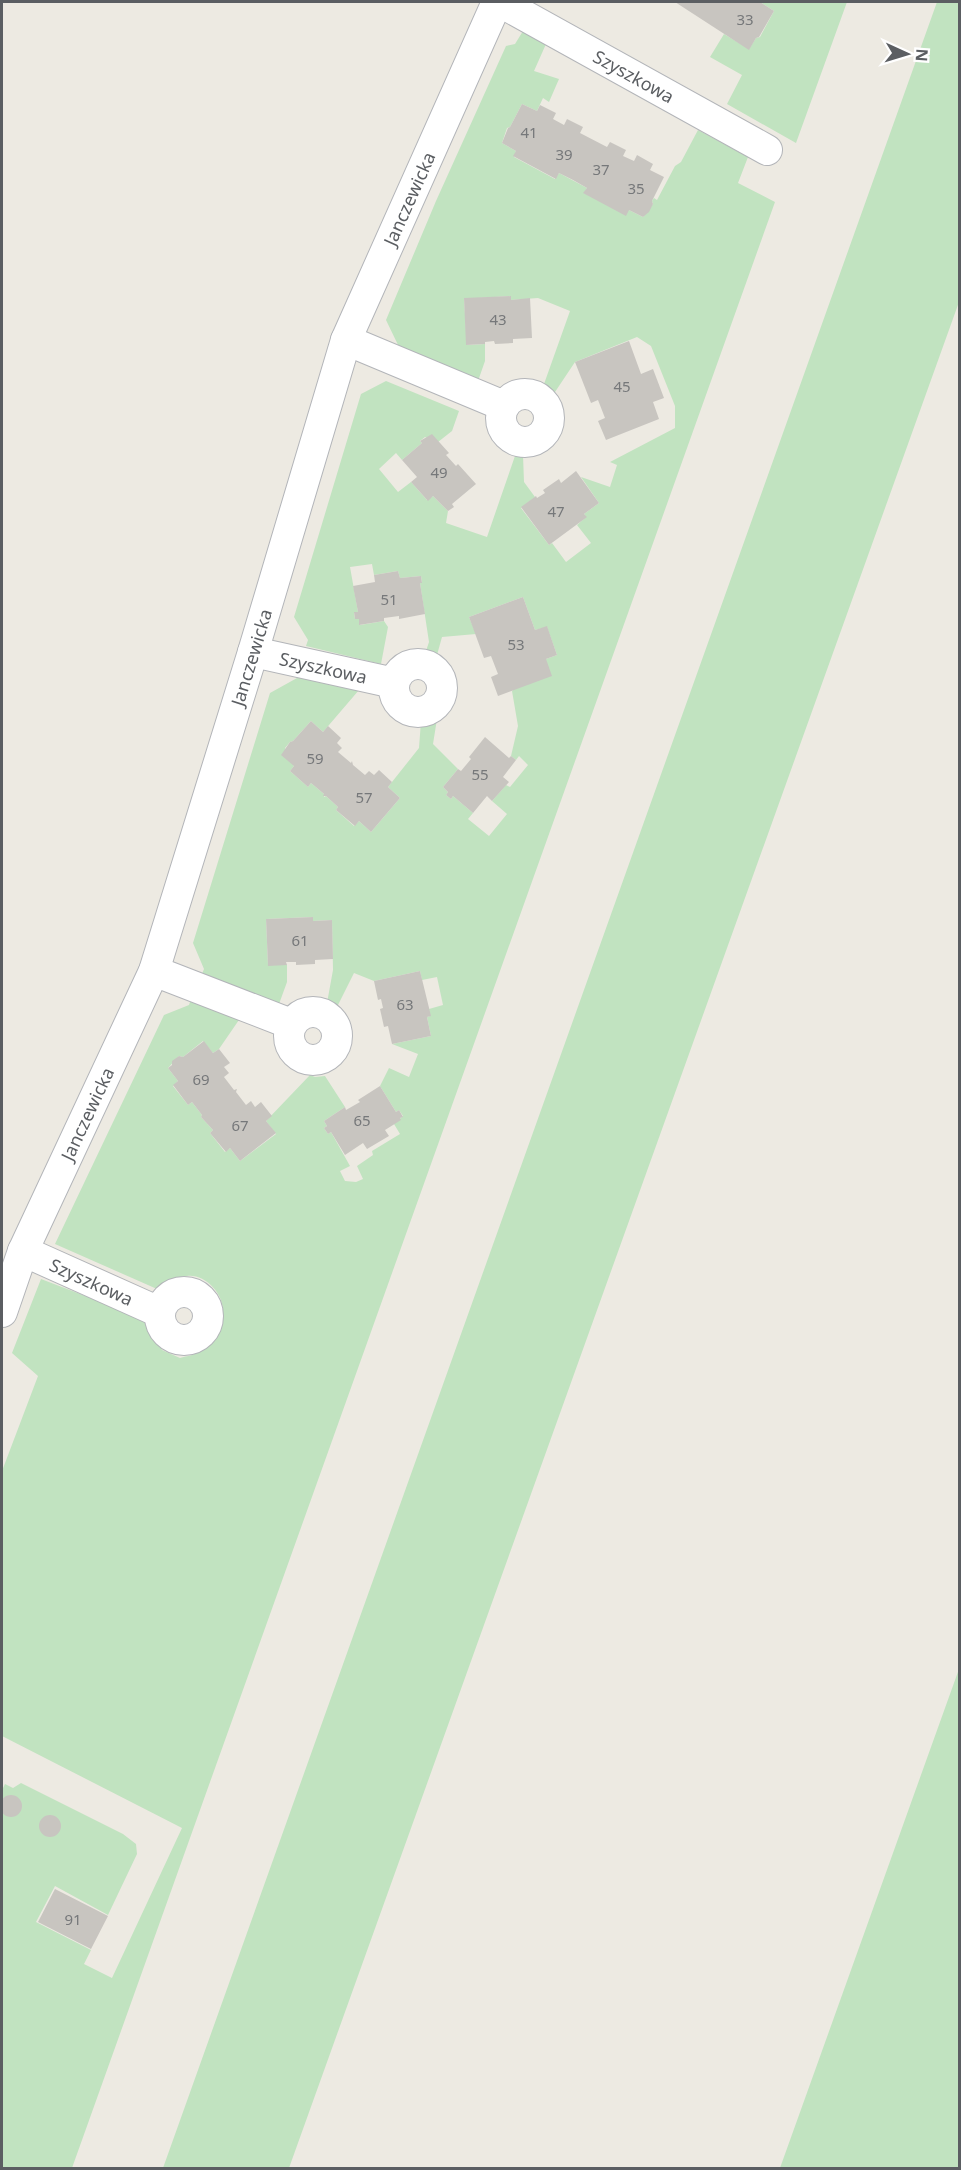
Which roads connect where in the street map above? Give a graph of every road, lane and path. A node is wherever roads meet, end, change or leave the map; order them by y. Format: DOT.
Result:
graph roads {
  1 [pos="499,2"];
  2 [pos="767,150"];
  3 [pos="346,340"];
  4 [pos="504,406"];
  5 [pos="253,652"];
  6 [pos="394,683"];
  7 [pos="154,971"];
  8 [pos="291,1024"];
  9 [pos="23,1251"];
  10 [pos="2,1312"];
  11 [pos="159,1312"];
  1 -- 2 [label="street, Szyszkowa"];
  1 -- 3 [label="street, Janczewicka"];
  3 -- 4 [label="street"];
  3 -- 5 [label="street, Janczewicka"];
  5 -- 6 [label="street, Szyszkowa"];
  5 -- 7 [label="street, Janczewicka"];
  7 -- 8 [label="street"];
  7 -- 9 [label="street, Janczewicka"];
  9 -- 10 [label="street, Janczewicka"];
  9 -- 11 [label="street, Szyszkowa"];
}
